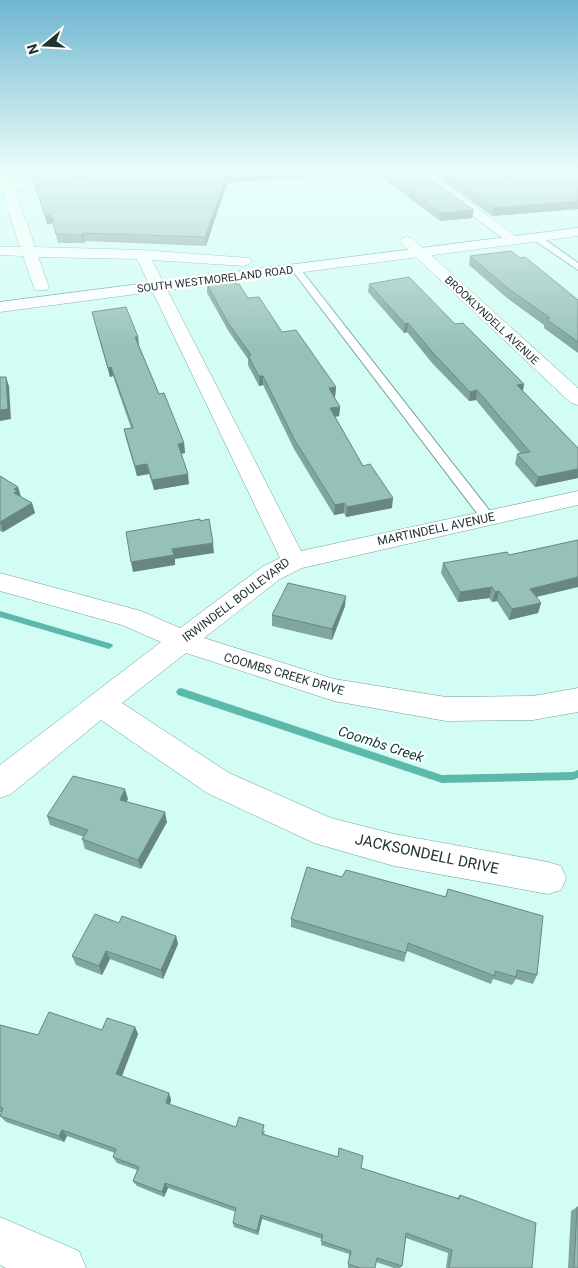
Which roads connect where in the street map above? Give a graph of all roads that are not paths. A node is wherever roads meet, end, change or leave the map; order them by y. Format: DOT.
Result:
graph roads {
  1 [pos="21,230"];
  2 [pos="493,230"];
  3 [pos="501,230"];
  4 [pos="578,232"];
  5 [pos="537,238"];
  6 [pos="514,240"];
  7 [pos="413,246"];
  8 [pos="29,250"];
  9 [pos="0,251"];
  10 [pos="578,267"];
  11 [pos="295,268"];
  12 [pos="150,271"];
  13 [pos="41,288"];
  14 [pos="0,293"];
  15 [pos="0,307"];
  16 [pos="578,399"];
  17 [pos="578,498"];
  18 [pos="488,518"];
  19 [pos="294,561"];
  20 [pos="0,582"];
  21 [pos="182,640"];
  22 [pos="578,700"];
  23 [pos="100,704"];
  24 [pos="0,784"];
  25 [pos="548,878"];
  26 [pos="0,1241"];
  27 [pos="62,1268"];
  1 -- 8 [label="street"];
  2 -- 7 [label="street, SOUTH WESTMORELAND ROAD"];
  3 -- 6 [label="street"];
  4 -- 5 [label="street, SOUTH WESTMORELAND ROAD"];
  5 -- 6 [label="street, SOUTH WESTMORELAND ROAD"];
  5 -- 10 [label="lane"];
  6 -- 7 [label="street, SOUTH WESTMORELAND ROAD"];
  7 -- 11 [label="street, SOUTH WESTMORELAND ROAD"];
  7 -- 12 [label="street, SOUTH WESTMORELAND ROAD"];
  7 -- 16 [label="street, BROOKLYNDELL AVENUE"];
  8 -- 9 [label="street"];
  8 -- 12 [label="street"];
  8 -- 13 [label="street"];
  11 -- 12 [label="street, SOUTH WESTMORELAND ROAD"];
  11 -- 18 [label="lane"];
  12 -- 13 [label="street, SOUTH WESTMORELAND ROAD"];
  12 -- 15 [label="street, SOUTH WESTMORELAND ROAD"];
  12 -- 19 [label="street, IRWINDELL BOULEVARD"];
  13 -- 14 [label="street, SOUTH WESTMORELAND ROAD"];
  17 -- 18 [label="street, MARTINDELL AVENUE"];
  18 -- 19 [label="street, MARTINDELL AVENUE"];
  19 -- 21 [label="street, IRWINDELL BOULEVARD"];
  20 -- 21 [label="street, COOMBS CREEK DRIVE"];
  21 -- 22 [label="street, COOMBS CREEK DRIVE"];
  21 -- 23 [label="street, IRWINDELL BOULEVARD"];
  23 -- 24 [label="street, IRWINDELL BOULEVARD"];
  23 -- 25 [label="street, JACKSONDELL DRIVE"];
  26 -- 27 [label="street"];
}
